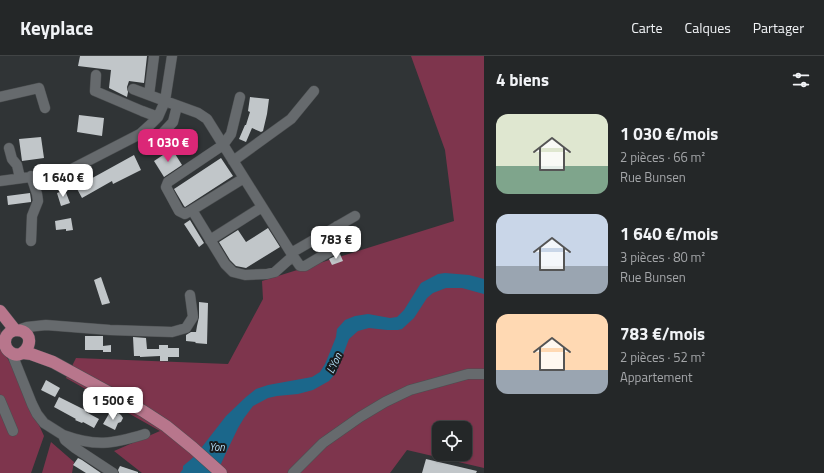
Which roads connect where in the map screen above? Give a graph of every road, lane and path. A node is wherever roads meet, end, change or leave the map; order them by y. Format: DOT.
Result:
graph roads {
  1 [pos="154,56"];
  2 [pos="172,56"];
  3 [pos="96,75"];
  4 [pos="133,89"];
  5 [pos="314,91"];
  6 [pos="149,95"];
  7 [pos="0,97"];
  8 [pos="240,97"];
  9 [pos="165,102"];
  10 [pos="177,106"];
  11 [pos="45,108"];
  12 [pos="158,117"];
  13 [pos="140,134"];
  14 [pos="222,145"];
  15 [pos="9,148"];
  16 [pos="233,161"];
  17 [pos="31,176"];
  18 [pos="20,178"];
  19 [pos="244,178"];
  20 [pos="0,180"];
  21 [pos="262,207"];
  22 [pos="192,210"];
  23 [pos="355,216"];
  24 [pos="337,226"];
  25 [pos="210,240"];
  26 [pos="31,242"];
  27 [pos="292,255"];
  28 [pos="190,295"];
  29 [pos="0,311"];
  30 [pos="0,318"];
  31 [pos="14,344"];
  32 [pos="484,374"];
  33 [pos="0,400"];
  34 [pos="13,431"];
  35 [pos="145,434"];
  36 [pos="63,435"];
  37 [pos="219,472"];
  38 [pos="113,473"];
  39 [pos="293,473"];
  1 -- 6 [label="street"];
  2 -- 9 [label="street"];
  3 -- 12 [label="street"];
  4 -- 6 [label="street"];
  5 -- 16 [label="street"];
  6 -- 9 [label="street"];
  7 -- 11 [label="street"];
  8 -- 14 [label="street"];
  9 -- 10 [label="street"];
  9 -- 12 [label="street"];
  10 -- 13 [label="street"];
  10 -- 14 [label="street"];
  12 -- 13 [label="street"];
  13 -- 17 [label="street"];
  14 -- 16 [label="street"];
  14 -- 22 [label="street"];
  15 -- 18 [label="street"];
  16 -- 19 [label="street"];
  17 -- 18 [label="street"];
  17 -- 26 [label="street"];
  18 -- 20 [label="street"];
  19 -- 21 [label="street"];
  19 -- 22 [label="street"];
  21 -- 25 [label="street"];
  21 -- 27 [label="street"];
  22 -- 25 [label="street"];
  23 -- 24 [label="street"];
  24 -- 27 [label="street"];
  24 -- 27 [label="street"];
  25 -- 27 [label="street"];
  28 -- 31 [label="street"];
  29 -- 31 [label="main road"];
  30 -- 31 [label="main road"];
  31 -- 36 [label="street"];
  31 -- 37 [label="main road"];
  32 -- 39 [label="street"];
  33 -- 34 [label="street"];
  35 -- 36 [label="street"];
  36 -- 38 [label="street"];
}
